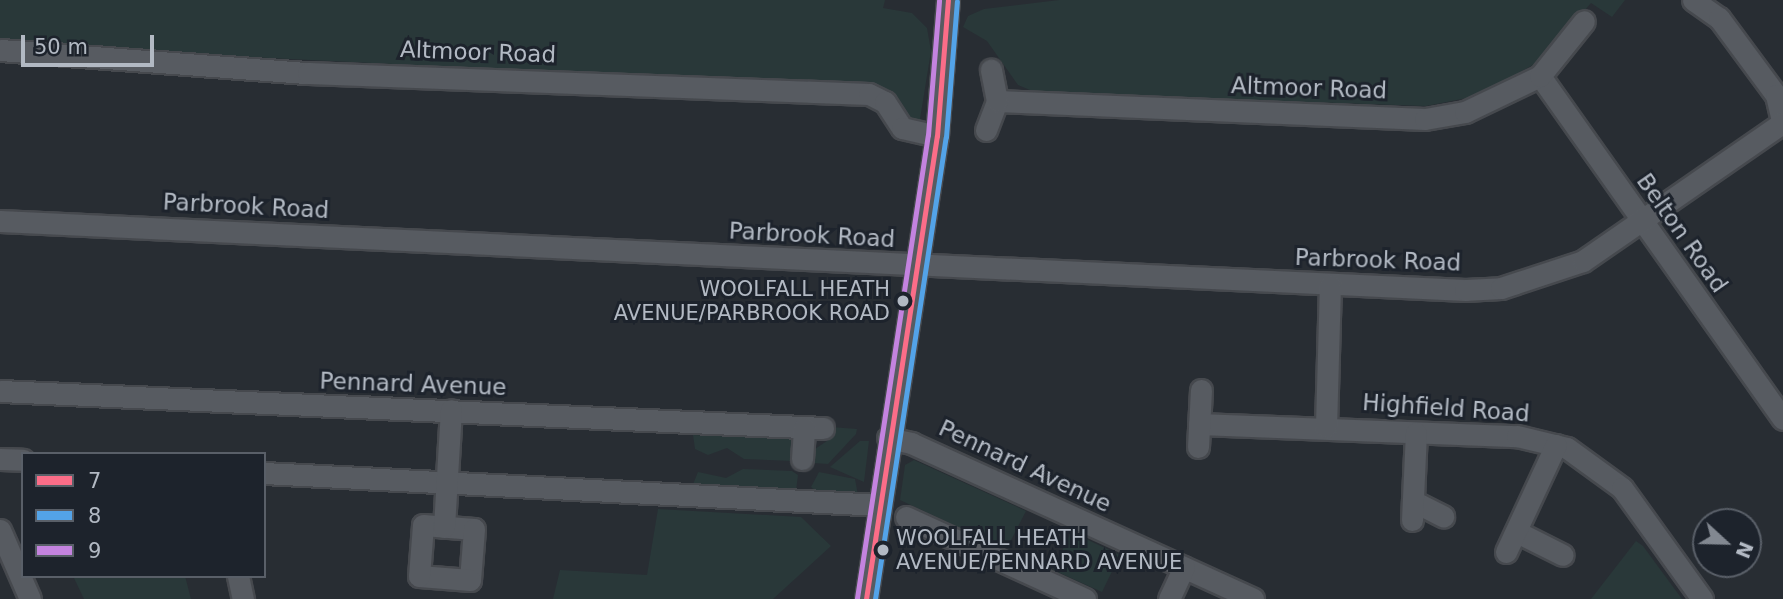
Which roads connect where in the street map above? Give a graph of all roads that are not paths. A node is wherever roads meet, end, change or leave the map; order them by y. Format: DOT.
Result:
graph roads {
  1 [pos="948,0"];
  2 [pos="1693,0"];
  3 [pos="1584,22"];
  4 [pos="0,50"];
  5 [pos="990,70"];
  6 [pos="1540,76"];
  7 [pos="997,101"];
  8 [pos="1782,124"];
  9 [pos="986,130"];
  10 [pos="937,136"];
  11 [pos="1641,220"];
  12 [pos="0,221"];
  13 [pos="917,267"];
  14 [pos="1330,285"];
  15 [pos="1201,390"];
  16 [pos="0,391"];
  17 [pos="451,410"];
  18 [pos="1783,419"];
  19 [pos="1199,424"];
  20 [pos="1326,427"];
  21 [pos="1416,433"];
  22 [pos="888,438"];
  23 [pos="1556,445"];
  24 [pos="1198,447"];
  25 [pos="0,459"];
  26 [pos="802,459"];
  27 [pos="21,460"];
  28 [pos="266,473"];
  29 [pos="447,480"];
  30 [pos="880,505"];
  31 [pos="1444,516"];
  32 [pos="906,517"];
  33 [pos="443,527"];
  34 [pos="0,530"];
  35 [pos="1517,532"];
  36 [pos="1507,552"];
  37 [pos="1563,555"];
  38 [pos="1184,567"];
  39 [pos="238,578"];
  40 [pos="30,599"];
  41 [pos="243,599"];
  42 [pos="866,599"];
  43 [pos="1085,599"];
  44 [pos="1169,599"];
  45 [pos="1253,599"];
  46 [pos="1702,599"];
  1 -- 10 [label="street"];
  2 -- 8 [label="street"];
  3 -- 6 [label="street, Altmoor Road"];
  4 -- 10 [label="street, Altmoor Road"];
  5 -- 7 [label="street"];
  6 -- 7 [label="street, Altmoor Road"];
  6 -- 11 [label="street, Belton Road"];
  7 -- 9 [label="street"];
  8 -- 11 [label="street, Parbrook Road"];
  10 -- 13 [label="street"];
  11 -- 14 [label="street, Parbrook Road"];
  11 -- 18 [label="street, Belton Road"];
  12 -- 13 [label="street, Parbrook Road"];
  13 -- 14 [label="street, Parbrook Road"];
  13 -- 22 [label="street"];
  14 -- 20 [label="street"];
  15 -- 19 [label="street"];
  16 -- 17 [label="street, Pennard Avenue"];
  17 -- 26 [label="street, Pennard Avenue"];
  17 -- 29 [label="street"];
  19 -- 20 [label="street, Highfield Road"];
  19 -- 24 [label="street"];
  20 -- 21 [label="street, Highfield Road"];
  21 -- 23 [label="street, Highfield Road"];
  21 -- 31 [label="street"];
  22 -- 30 [label="street"];
  22 -- 38 [label="street, Pennard Avenue"];
  23 -- 35 [label="street"];
  23 -- 46 [label="street, Highfield Road"];
  25 -- 27 [label="street"];
  28 -- 29 [label="street"];
  29 -- 30 [label="street"];
  29 -- 33 [label="street"];
  30 -- 42 [label="street"];
  32 -- 43 [label="street"];
  34 -- 40 [label="street"];
  35 -- 36 [label="street"];
  35 -- 37 [label="street"];
  38 -- 44 [label="street"];
  38 -- 45 [label="street, Pennard Avenue"];
  39 -- 41 [label="street"];
}
